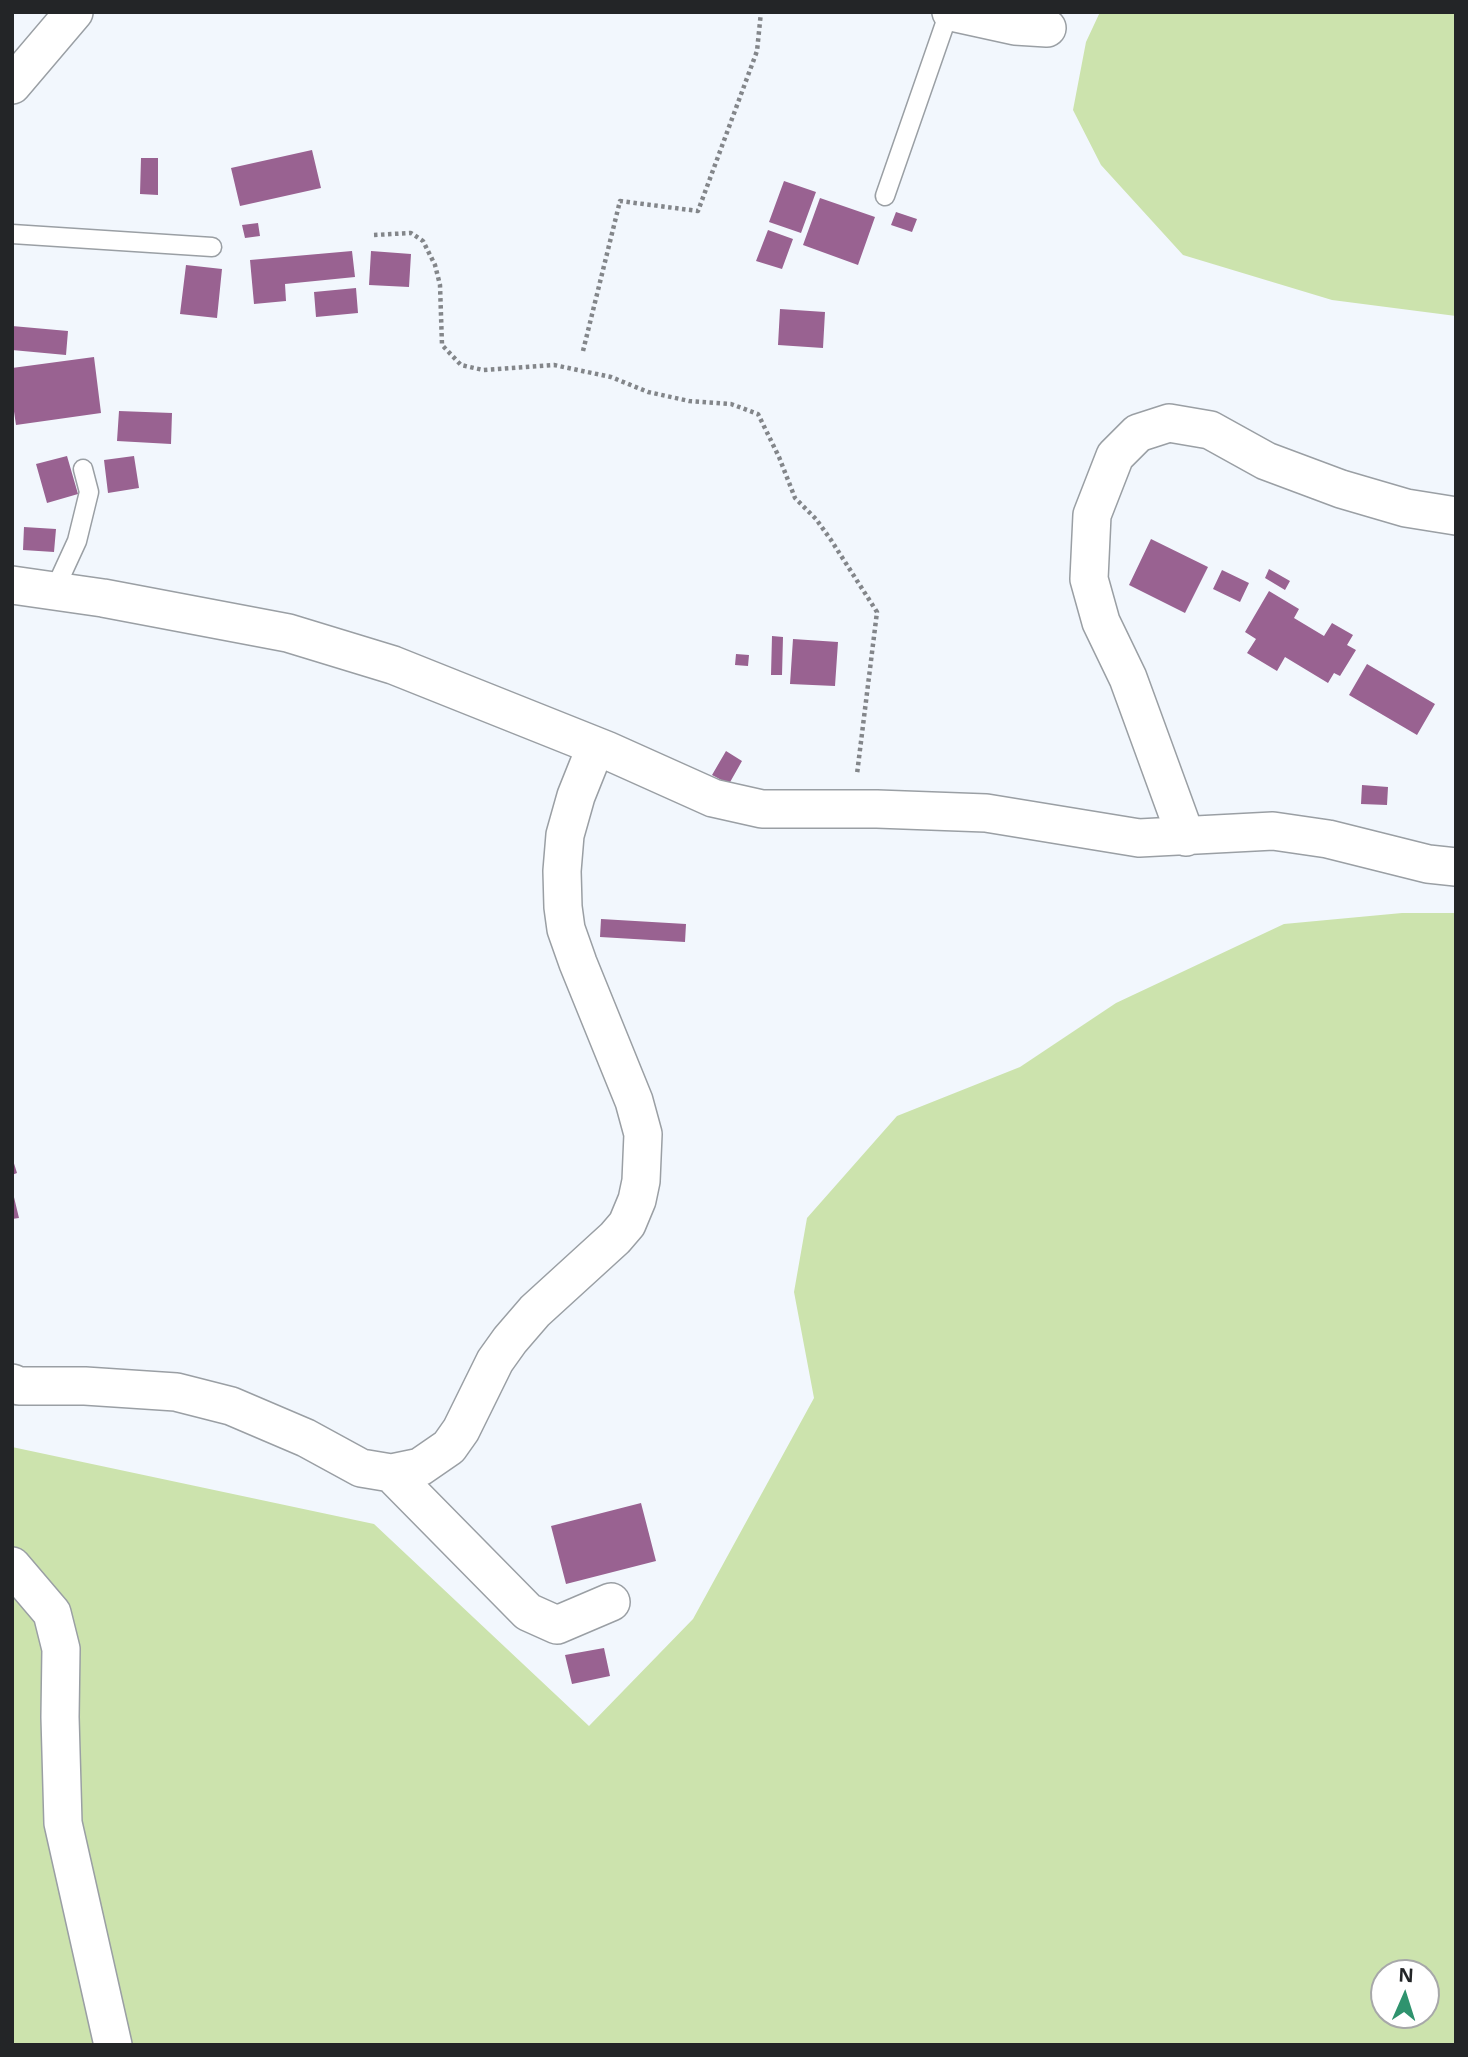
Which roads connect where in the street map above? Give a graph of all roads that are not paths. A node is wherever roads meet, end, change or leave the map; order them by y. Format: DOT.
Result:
graph roads {
  1 [pos="74,12"];
  2 [pos="950,12"];
  3 [pos="1047,28"];
  4 [pos="12,85"];
  5 [pos="886,196"];
  6 [pos="12,234"];
  7 [pos="212,247"];
  8 [pos="83,469"];
  9 [pos="1456,516"];
  10 [pos="12,585"];
  11 [pos="54,591"];
  12 [pos="596,746"];
  13 [pos="1186,837"];
  14 [pos="1456,867"];
  15 [pos="12,1383"];
  16 [pos="391,1473"];
  17 [pos="12,1566"];
  18 [pos="611,1602"];
  19 [pos="113,2045"];
  1 -- 4 [label="street"];
  2 -- 3 [label="street"];
  2 -- 5 [label="lane"];
  6 -- 7 [label="lane"];
  8 -- 11 [label="lane"];
  9 -- 13 [label="street"];
  10 -- 11 [label="street"];
  11 -- 12 [label="street"];
  12 -- 13 [label="street"];
  12 -- 16 [label="street"];
  13 -- 14 [label="street"];
  15 -- 16 [label="street"];
  16 -- 18 [label="street"];
  17 -- 19 [label="street"];
}
